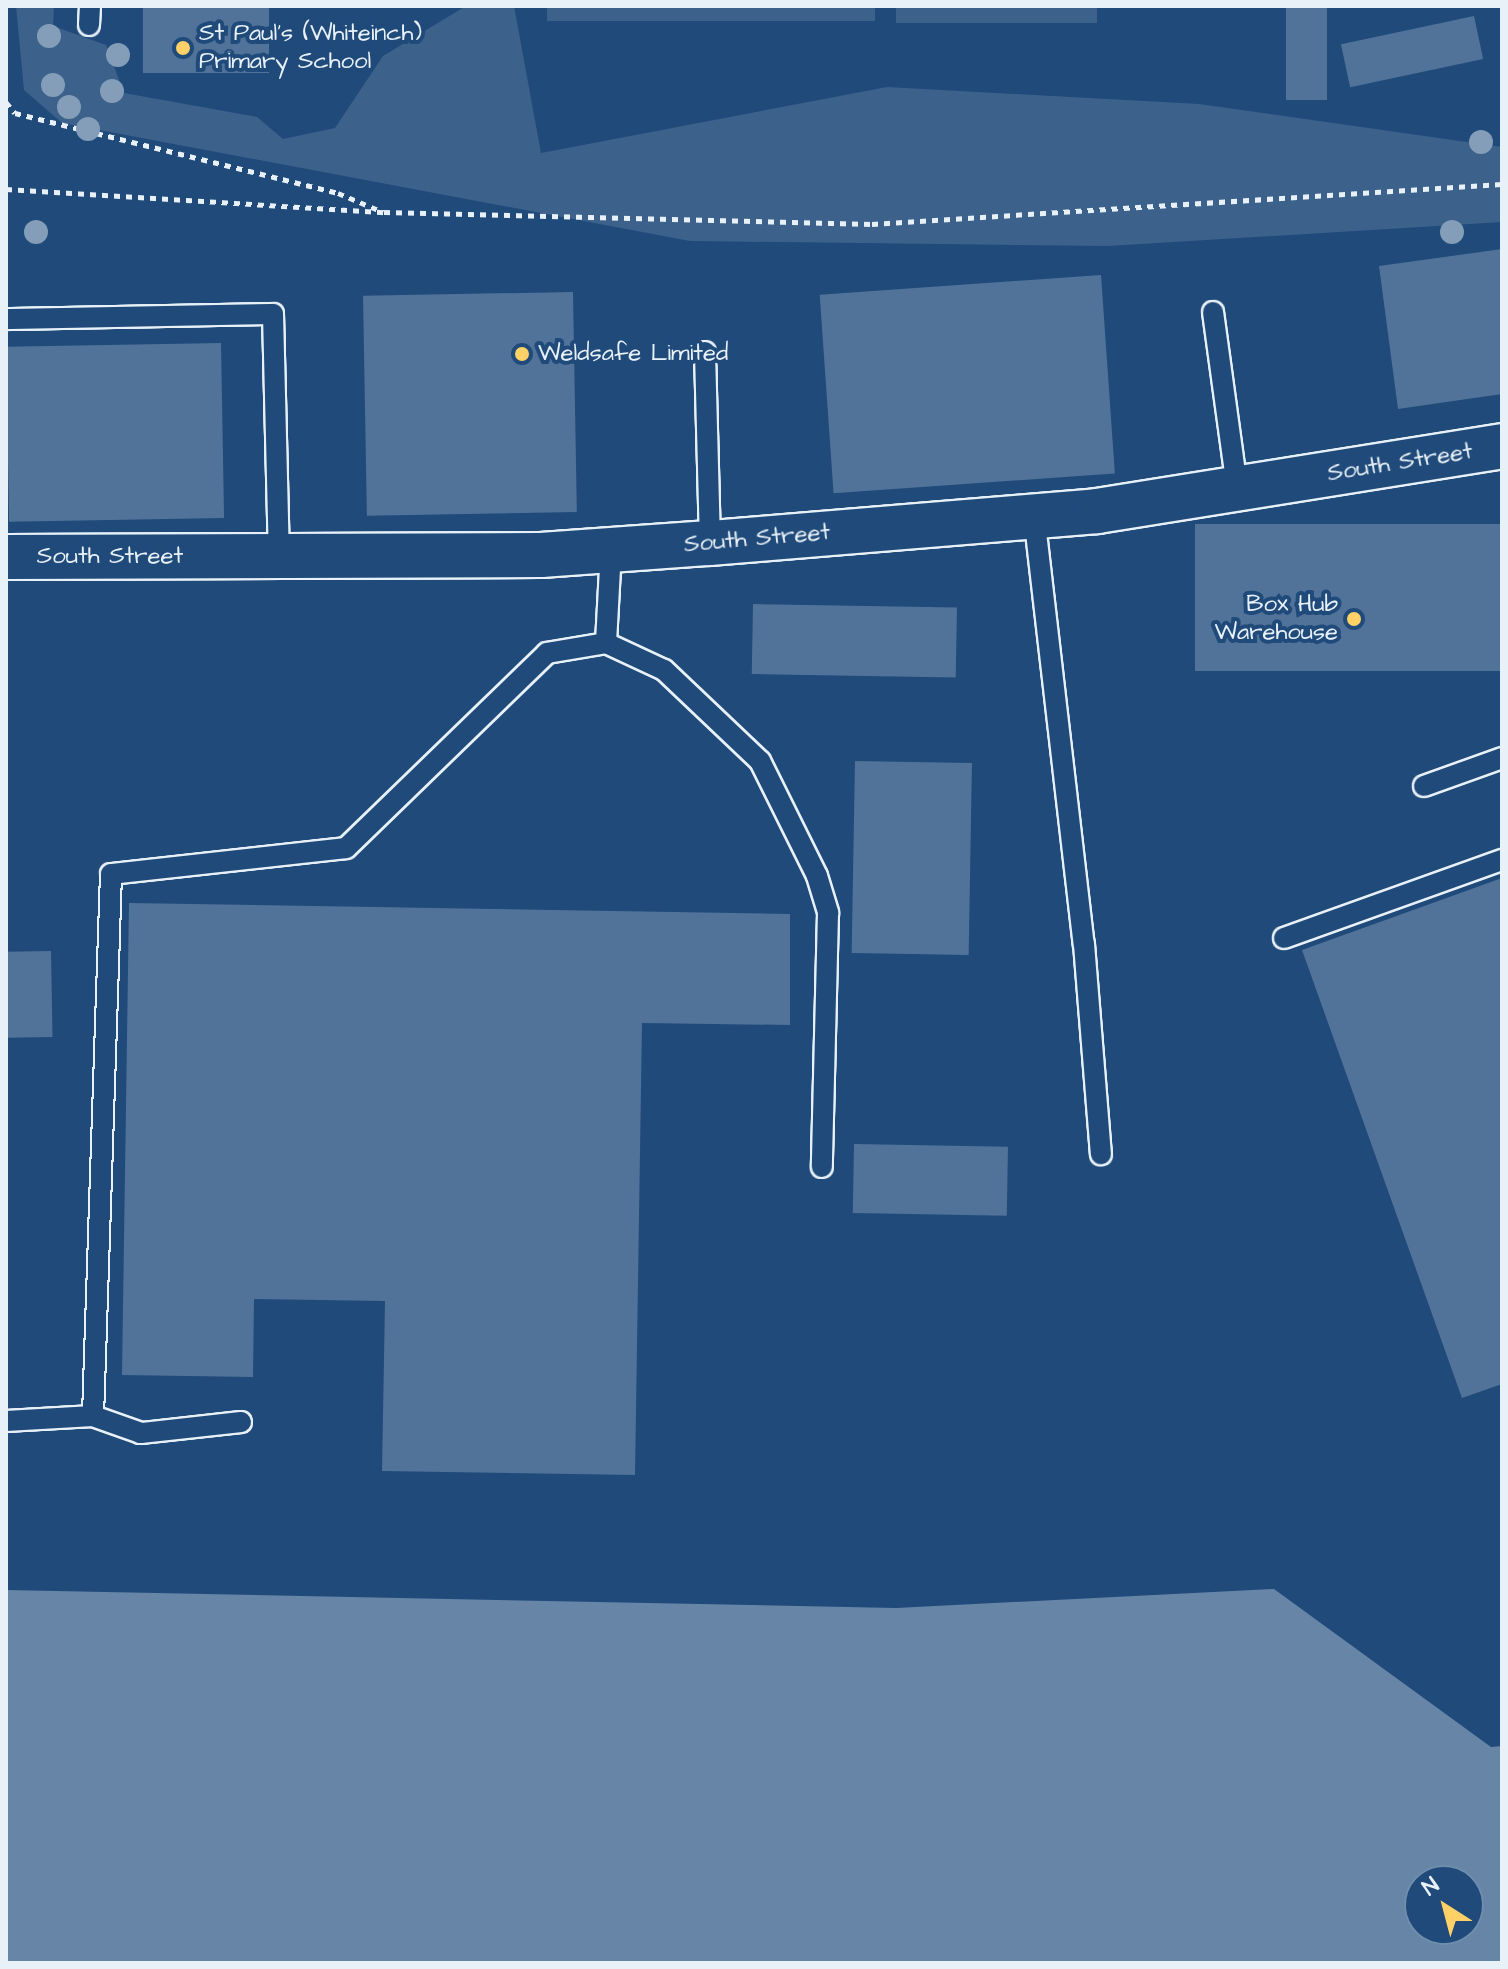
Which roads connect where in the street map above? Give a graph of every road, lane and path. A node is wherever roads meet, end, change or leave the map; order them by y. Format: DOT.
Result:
graph roads {
  1 [pos="6,102"];
  2 [pos="1502,184"];
  3 [pos="6,189"];
  4 [pos="384,212"];
  5 [pos="1213,312"];
  6 [pos="6,319"];
  7 [pos="705,352"];
  8 [pos="1502,446"];
  9 [pos="1237,488"];
  10 [pos="1034,515"];
  11 [pos="710,543"];
  12 [pos="611,550"];
  13 [pos="6,557"];
  14 [pos="279,558"];
  15 [pos="606,643"];
  16 [pos="1502,758"];
  17 [pos="1424,786"];
  18 [pos="1502,860"];
  19 [pos="1284,938"];
  20 [pos="1101,1154"];
  21 [pos="822,1167"];
  22 [pos="93,1416"];
  23 [pos="6,1421"];
  24 [pos="241,1422"];
  1 -- 4 [label="path"];
  2 -- 4 [label="path"];
  3 -- 4 [label="path"];
  5 -- 9 [label="lane"];
  6 -- 14 [label="lane"];
  7 -- 11 [label="lane"];
  8 -- 9 [label="street, South Street"];
  9 -- 10 [label="street, South Street"];
  10 -- 11 [label="street, South Street"];
  10 -- 20 [label="lane"];
  11 -- 12 [label="street, South Street"];
  12 -- 14 [label="street, South Street"];
  12 -- 15 [label="lane"];
  13 -- 14 [label="street, South Street"];
  15 -- 21 [label="lane"];
  15 -- 22 [label="lane"];
  16 -- 17 [label="lane"];
  18 -- 19 [label="lane"];
  22 -- 23 [label="lane"];
  22 -- 24 [label="lane"];
}
